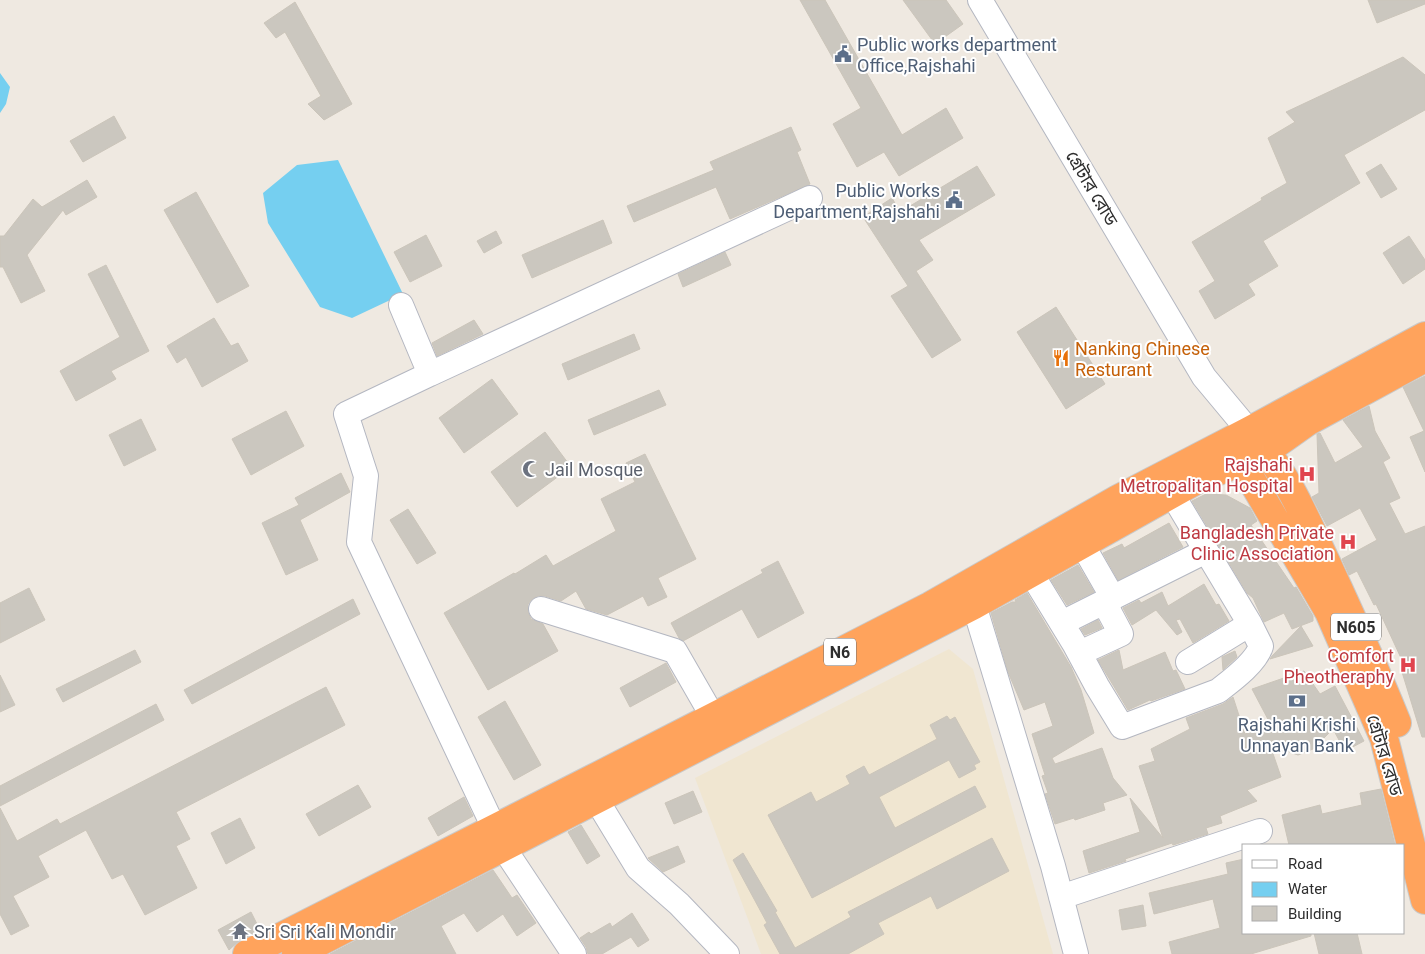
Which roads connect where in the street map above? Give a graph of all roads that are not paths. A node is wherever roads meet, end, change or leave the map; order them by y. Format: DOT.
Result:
graph roads {
  1 [pos="980,0"];
  2 [pos="810,198"];
  3 [pos="401,305"];
  4 [pos="1425,336"];
  5 [pos="1425,358"];
  6 [pos="1378,372"];
  7 [pos="430,374"];
  8 [pos="1307,422"];
  9 [pos="1246,446"];
  10 [pos="1183,488"];
  11 [pos="1292,490"];
  12 [pos="1264,502"];
  13 [pos="1082,544"];
  14 [pos="1206,551"];
  15 [pos="1031,573"];
  16 [pos="968,596"];
  17 [pos="1108,600"];
  18 [pos="541,609"];
  19 [pos="1062,623"];
  20 [pos="1250,624"];
  21 [pos="1080,653"];
  22 [pos="1188,662"];
  23 [pos="713,717"];
  24 [pos="596,799"];
  25 [pos="1260,831"];
  26 [pos="498,838"];
  27 [pos="1425,839"];
  28 [pos="1061,897"];
  29 [pos="1425,900"];
  30 [pos="247,954"];
  31 [pos="296,954"];
  32 [pos="574,954"];
  33 [pos="727,954"];
  34 [pos="1076,954"];
  1 -- 9 [label="street, গ্রেটার রোড"];
  2 -- 7 [label="street"];
  3 -- 7 [label="street"];
  4 -- 6 [label="highway, N6"];
  5 -- 6 [label="highway, N6"];
  6 -- 8 [label="highway, N6"];
  6 -- 9 [label="highway, N6"];
  7 -- 26 [label="street"];
  8 -- 9 [label="highway, N6"];
  8 -- 11 [label="highway"];
  9 -- 10 [label="highway, N6"];
  9 -- 11 [label="highway, গ্রেটার রোড / N605"];
  9 -- 12 [label="highway, গ্রেটার রোড / N605"];
  9 -- 16 [label="highway, N6"];
  10 -- 12 [label="highway"];
  10 -- 13 [label="highway, N6"];
  10 -- 14 [label="street"];
  11 -- 27 [label="highway, গ্রেটার রোড / N605"];
  12 -- 29 [label="highway, গ্রেটার রোড / N605"];
  13 -- 15 [label="highway, N6"];
  13 -- 17 [label="street"];
  14 -- 17 [label="street"];
  14 -- 20 [label="street"];
  15 -- 16 [label="highway, N6"];
  15 -- 19 [label="street"];
  16 -- 23 [label="highway, N6"];
  16 -- 24 [label="highway, N6"];
  16 -- 28 [label="street"];
  17 -- 19 [label="street"];
  17 -- 21 [label="street"];
  18 -- 23 [label="street"];
  19 -- 21 [label="street"];
  20 -- 21 [label="street"];
  20 -- 22 [label="street"];
  23 -- 26 [label="highway, N6"];
  24 -- 26 [label="highway, N6"];
  24 -- 33 [label="street"];
  25 -- 28 [label="street"];
  26 -- 30 [label="highway, N6"];
  26 -- 31 [label="highway, N6"];
  26 -- 32 [label="street"];
  28 -- 34 [label="street"];
}
